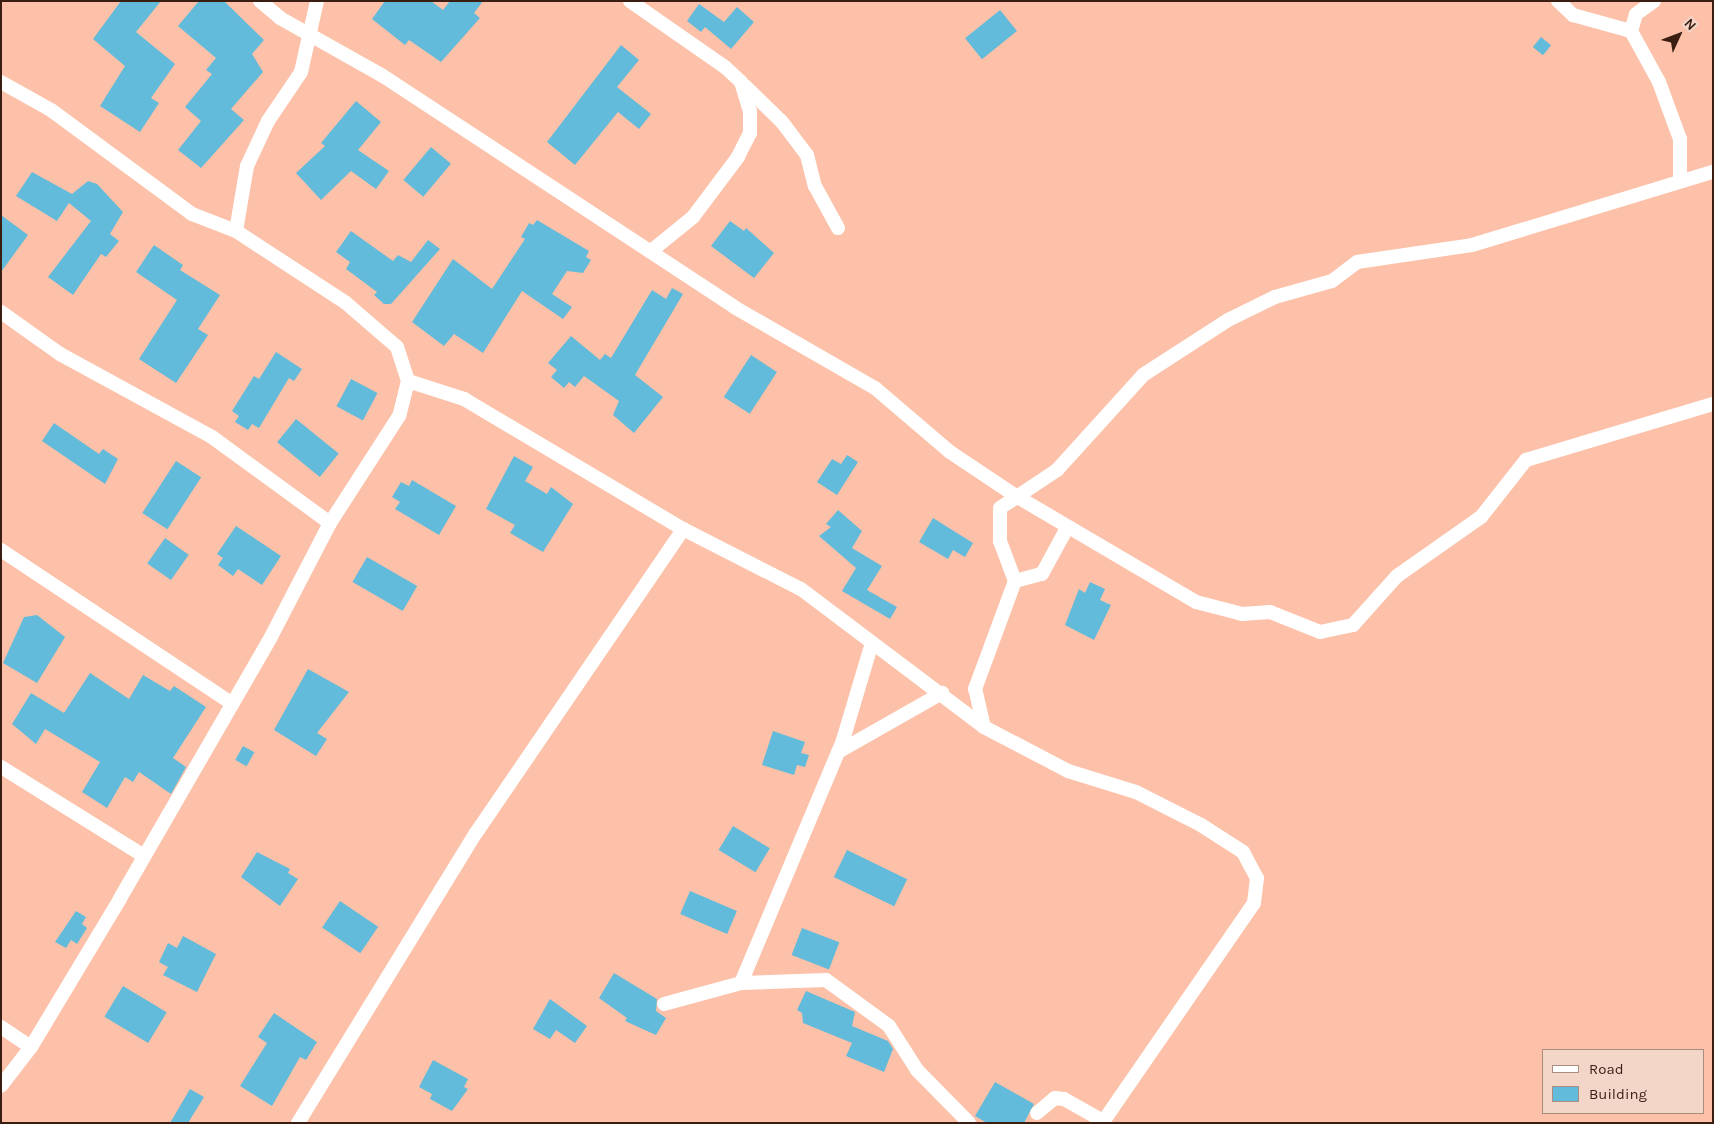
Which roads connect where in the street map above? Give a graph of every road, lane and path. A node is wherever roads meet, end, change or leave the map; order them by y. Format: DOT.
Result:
graph roads {
  1 [pos="260,1"];
  2 [pos="317,1"];
  3 [pos="630,1"];
  4 [pos="1558,1"];
  5 [pos="1654,1"];
  6 [pos="1631,31"];
  7 [pos="309,36"];
  8 [pos="1,82"];
  9 [pos="741,82"];
  10 [pos="1713,172"];
  11 [pos="1680,180"];
  12 [pos="838,228"];
  13 [pos="236,231"];
  14 [pos="650,252"];
  15 [pos="1,312"];
  16 [pos="408,381"];
  17 [pos="1713,404"];
  18 [pos="1016,496"];
  19 [pos="330,523"];
  20 [pos="1067,528"];
  21 [pos="683,529"];
  22 [pos="1,550"];
  23 [pos="1015,581"];
  24 [pos="872,643"];
  25 [pos="942,693"];
  26 [pos="231,702"];
  27 [pos="984,727"];
  28 [pos="838,752"];
  29 [pos="1,766"];
  30 [pos="144,856"];
  31 [pos="741,983"];
  32 [pos="664,1004"];
  33 [pos="1,1027"];
  34 [pos="31,1047"];
  35 [pos="1,1086"];
  36 [pos="1037,1113"];
  37 [pos="1102,1122"];
  38 [pos="298,1123"];
  39 [pos="969,1123"];
  1 -- 7 [label="street"];
  2 -- 7 [label="street"];
  3 -- 9 [label="street"];
  4 -- 6 [label="street"];
  5 -- 6 [label="street"];
  6 -- 11 [label="street"];
  7 -- 13 [label="street"];
  7 -- 14 [label="street"];
  8 -- 13 [label="street"];
  9 -- 12 [label="street"];
  9 -- 14 [label="street"];
  10 -- 11 [label="street"];
  11 -- 18 [label="street"];
  13 -- 16 [label="street"];
  14 -- 18 [label="street"];
  15 -- 19 [label="street"];
  16 -- 19 [label="street"];
  16 -- 21 [label="street"];
  17 -- 20 [label="street"];
  18 -- 20 [label="street"];
  18 -- 23 [label="street"];
  19 -- 26 [label="street"];
  20 -- 23 [label="street"];
  21 -- 24 [label="street"];
  21 -- 38 [label="street"];
  22 -- 26 [label="street"];
  23 -- 27 [label="street"];
  24 -- 25 [label="street"];
  24 -- 28 [label="street"];
  25 -- 27 [label="street"];
  25 -- 28 [label="street"];
  26 -- 30 [label="street"];
  27 -- 37 [label="street"];
  28 -- 31 [label="street"];
  29 -- 30 [label="street"];
  30 -- 34 [label="street"];
  31 -- 32 [label="street"];
  31 -- 39 [label="street"];
  33 -- 34 [label="street"];
  34 -- 35 [label="street"];
  36 -- 37 [label="street"];
}
